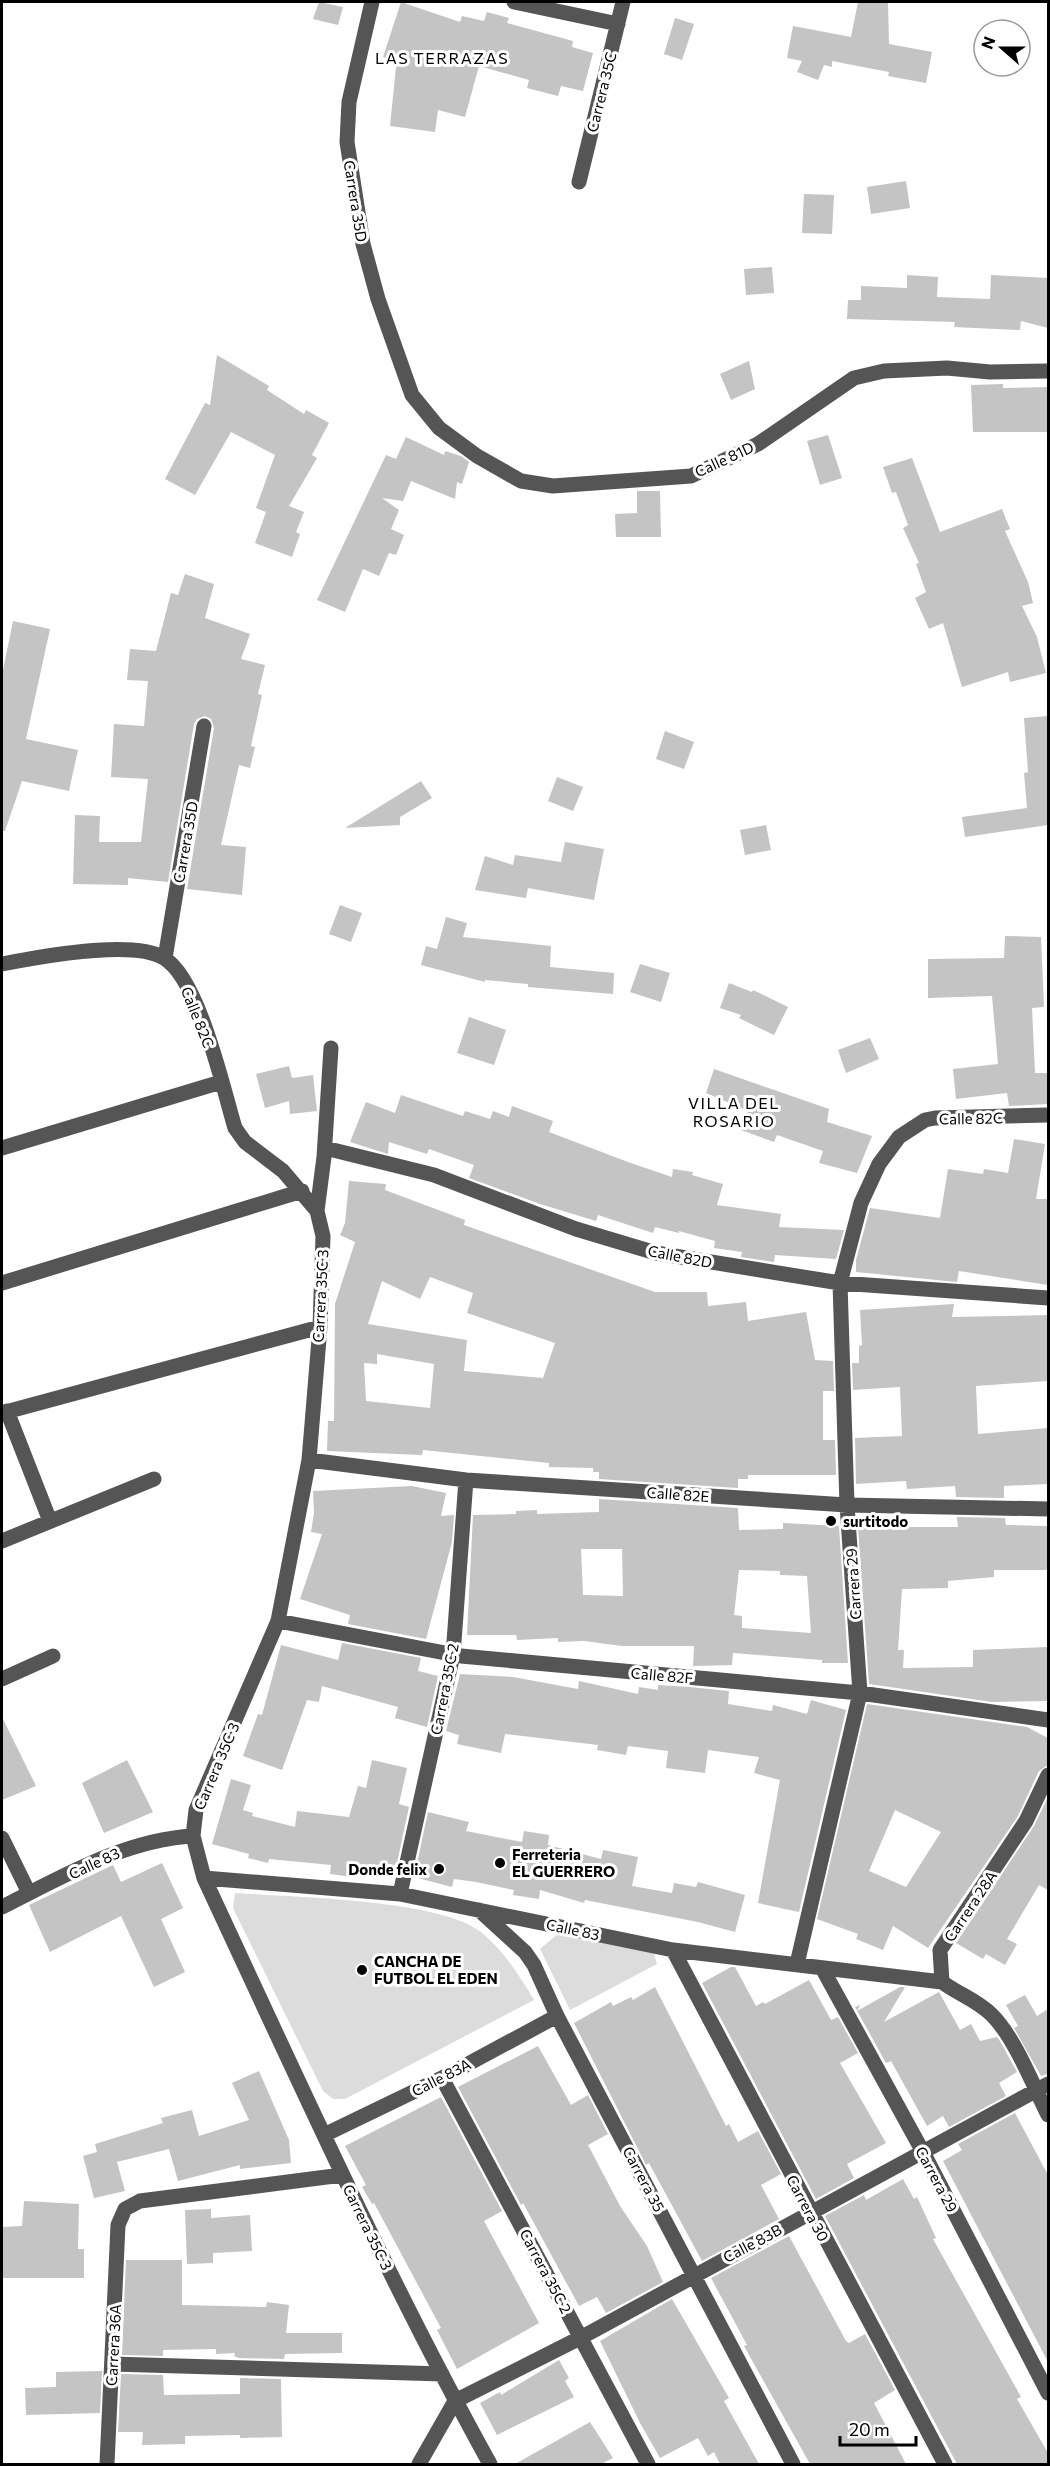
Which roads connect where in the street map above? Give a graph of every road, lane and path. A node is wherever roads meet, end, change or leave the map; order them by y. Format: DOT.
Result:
graph roads {
  1 [pos="372,2"];
  2 [pos="514,2"];
  3 [pos="623,2"];
  4 [pos="618,24"];
  5 [pos="579,182"];
  6 [pos="1048,370"];
  7 [pos="412,395"];
  8 [pos="204,726"];
  9 [pos="165,958"];
  10 [pos="2,964"];
  11 [pos="332,1048"];
  12 [pos="221,1082"];
  13 [pos="1048,1115"];
  14 [pos="899,1137"];
  15 [pos="2,1148"];
  16 [pos="325,1148"];
  17 [pos="302,1191"];
  18 [pos="317,1211"];
  19 [pos="2,1283"];
  20 [pos="840,1283"];
  21 [pos="1048,1298"];
  22 [pos="320,1327"];
  23 [pos="4,1412"];
  24 [pos="309,1460"];
  25 [pos="154,1479"];
  26 [pos="466,1480"];
  27 [pos="847,1505"];
  28 [pos="1048,1509"];
  29 [pos="50,1521"];
  30 [pos="2,1541"];
  31 [pos="278,1621"];
  32 [pos="453,1655"];
  33 [pos="53,1656"];
  34 [pos="2,1679"];
  35 [pos="860,1693"];
  36 [pos="1048,1720"];
  37 [pos="1048,1775"];
  38 [pos="192,1836"];
  39 [pos="2,1838"];
  40 [pos="204,1878"];
  41 [pos="29,1893"];
  42 [pos="400,1894"];
  43 [pos="2,1907"];
  44 [pos="477,1909"];
  45 [pos="674,1950"];
  46 [pos="797,1964"];
  47 [pos="822,1968"];
  48 [pos="942,1982"];
  49 [pos="557,2016"];
  50 [pos="442,2078"];
  51 [pos="1042,2086"];
  52 [pos="1048,2115"];
  53 [pos="324,2135"];
  54 [pos="922,2152"];
  55 [pos="342,2175"];
  56 [pos="810,2212"];
  57 [pos="695,2274"];
  58 [pos="582,2337"];
  59 [pos="112,2364"];
  60 [pos="442,2374"];
  61 [pos="1048,2393"];
  62 [pos="455,2401"];
  63 [pos="107,2464"];
  64 [pos="419,2464"];
  65 [pos="490,2464"];
  66 [pos="648,2464"];
  67 [pos="793,2464"];
  68 [pos="945,2464"];
  1 -- 7 [label="street, Carrera 35D"];
  2 -- 4 [label="street"];
  3 -- 4 [label="street, Carrera 35C"];
  4 -- 5 [label="street, Carrera 35C"];
  6 -- 7 [label="street, Calle 81D"];
  8 -- 9 [label="street, Carrera 35D"];
  9 -- 10 [label="street"];
  9 -- 12 [label="street, Calle 82C"];
  11 -- 16 [label="street, Carrera 35C 3"];
  12 -- 15 [label="street"];
  12 -- 17 [label="street, Calle 82C"];
  13 -- 14 [label="street, Calle 82C"];
  14 -- 20 [label="street, Carrera 29"];
  16 -- 18 [label="street, Carrera 35C 3"];
  16 -- 20 [label="street, Calle 82D"];
  17 -- 18 [label="street, Calle 82C"];
  17 -- 19 [label="street"];
  18 -- 22 [label="street, Carrera 35C 3"];
  20 -- 21 [label="street, Calle 82D"];
  20 -- 27 [label="street, Carrera 29"];
  22 -- 23 [label="street"];
  22 -- 24 [label="street, Carrera 35C 3"];
  23 -- 29 [label="street"];
  24 -- 26 [label="street, Calle 82E"];
  24 -- 31 [label="street, Carrera 35C 3"];
  25 -- 29 [label="street"];
  26 -- 27 [label="street, Calle 82E"];
  26 -- 32 [label="street, Carrera 35C 2"];
  27 -- 28 [label="street, Calle 82E"];
  27 -- 35 [label="street, Carrera 29"];
  29 -- 30 [label="street"];
  31 -- 32 [label="street, Calle 82F"];
  31 -- 38 [label="street, Carrera 35C 3"];
  32 -- 35 [label="street, Calle 82F"];
  32 -- 42 [label="street, Carrera 35C 2"];
  33 -- 34 [label="street"];
  35 -- 36 [label="street, Calle 82F"];
  35 -- 46 [label="street, Carrera 29"];
  37 -- 48 [label="street, Carrera 28A"];
  38 -- 40 [label="street, Carrera 35C 3"];
  38 -- 41 [label="street, Calle 83"];
  39 -- 41 [label="street"];
  40 -- 42 [label="street, Calle 83"];
  40 -- 53 [label="street, Carrera 35C 3"];
  41 -- 43 [label="street, Calle 83"];
  42 -- 44 [label="street, Calle 83"];
  44 -- 45 [label="street, Calle 83"];
  44 -- 49 [label="street, Carrera 35"];
  45 -- 46 [label="street, Calle 83"];
  45 -- 56 [label="street, Carrera 30"];
  46 -- 47 [label="street, Calle 83"];
  47 -- 48 [label="street, Calle 83"];
  47 -- 54 [label="street, Carrera 29"];
  48 -- 51 [label="street"];
  49 -- 50 [label="street, Calle 83A"];
  49 -- 57 [label="street, Carrera 35"];
  50 -- 53 [label="street, Calle 83A"];
  50 -- 58 [label="street, Carrera 35C 2"];
  51 -- 52 [label="street"];
  51 -- 54 [label="street, Calle 83B"];
  53 -- 55 [label="street, Carrera 35C 3"];
  54 -- 56 [label="street, Calle 83B"];
  54 -- 61 [label="street, Carrera 29"];
  55 -- 59 [label="street, Carrera 36A"];
  55 -- 60 [label="street, Carrera 35C 3"];
  56 -- 57 [label="street, Calle 83B"];
  56 -- 68 [label="street, Carrera 30"];
  57 -- 58 [label="street, Calle 83B"];
  57 -- 67 [label="street, Carrera 35"];
  58 -- 62 [label="street, Calle 83B"];
  58 -- 66 [label="street, Carrera 35C 2"];
  59 -- 60 [label="street"];
  59 -- 63 [label="street, Carrera 36A"];
  60 -- 62 [label="street, Carrera 35C 3"];
  62 -- 64 [label="street"];
  62 -- 65 [label="street, Carrera 35C 3"];
}
